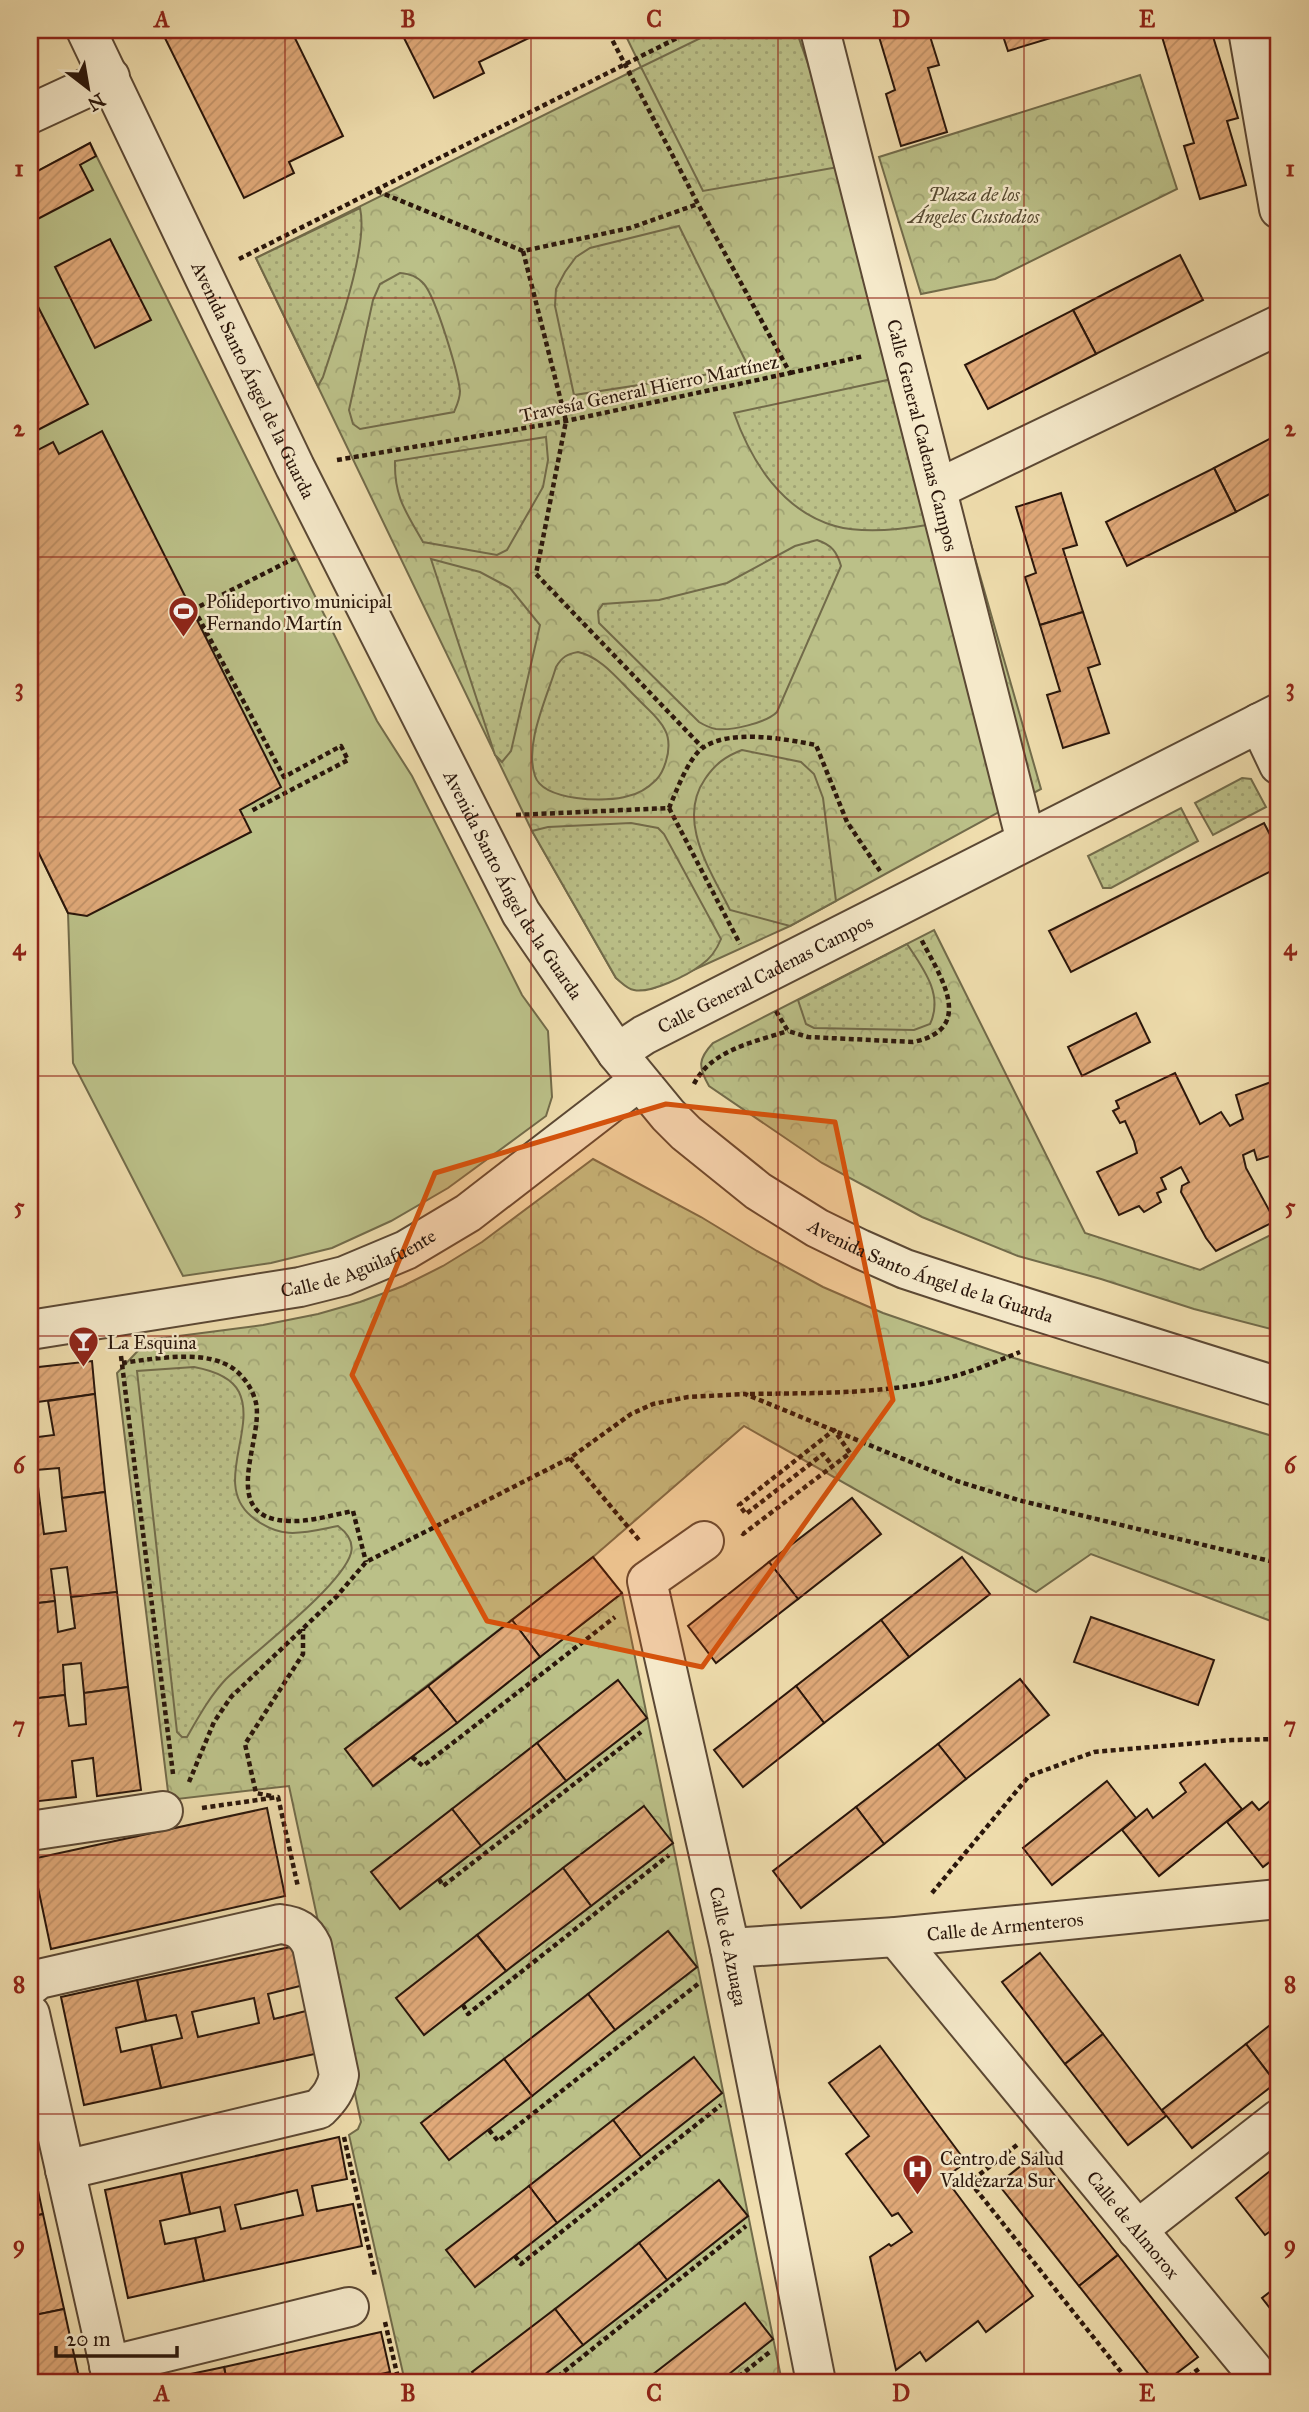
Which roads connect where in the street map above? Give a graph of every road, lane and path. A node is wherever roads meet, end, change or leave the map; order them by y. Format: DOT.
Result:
graph roads {
  1 [pos="86,30"];
  2 [pos="607,30"];
  3 [pos="693,30"];
  4 [pos="820,30"];
  5 [pos="1248,30"];
  6 [pos="625,65"];
  7 [pos="110,78"];
  8 [pos="30,114"];
  9 [pos="377,191"];
  10 [pos="698,204"];
  11 [pos="1279,209"];
  12 [pos="523,251"];
  13 [pos="239,259"];
  14 [pos="1279,325"];
  15 [pos="901,348"];
  16 [pos="790,373"];
  17 [pos="566,421"];
  18 [pos="295,467"];
  19 [pos="937,489"];
  20 [pos="302,554"];
  21 [pos="1269,718"];
  22 [pos="702,747"];
  23 [pos="1279,765"];
  24 [pos="669,808"];
  25 [pos="251,811"];
  26 [pos="473,818"];
  27 [pos="1026,841"];
  28 [pos="886,880"];
  29 [pos="919,933"];
  30 [pos="757,978"];
  31 [pos="788,1031"];
  32 [pos="628,1067"];
  33 [pos="690,1092"];
  34 [pos="30,1330"];
  35 [pos="120,1350"];
  36 [pos="1020,1352"];
  37 [pos="122,1363"];
  38 [pos="1279,1387"];
  39 [pos="745,1394"];
  40 [pos="834,1430"];
  41 [pos="570,1458"];
  42 [pos="832,1465"];
  43 [pos="720,1533"];
  44 [pos="1279,1561"];
  45 [pos="366,1562"];
  46 [pos="656,1580"];
  47 [pos="303,1628"];
  48 [pos="675,1706"];
  49 [pos="1279,1739"];
  50 [pos="412,1757"];
  51 [pos="278,1797"];
  52 [pos="171,1811"];
  53 [pos="703,1829"];
  54 [pos="30,1830"];
  55 [pos="439,1879"];
  56 [pos="299,1892"];
  57 [pos="30,1893"];
  58 [pos="1279,1899"];
  59 [pos="30,1937"];
  60 [pos="896,1937"];
  61 [pos="731,1953"];
  62 [pos="30,1986"];
  63 [pos="463,2005"];
  64 [pos="30,2014"];
  65 [pos="755,2079"];
  66 [pos="1279,2119"];
  67 [pos="1048,2121"];
  68 [pos="488,2130"];
  69 [pos="344,2136"];
  70 [pos="65,2170"];
  71 [pos="779,2200"];
  72 [pos="1137,2230"];
  73 [pos="514,2256"];
  74 [pos="369,2301"];
  75 [pos="111,2374"];
  76 [pos="399,2382"];
  77 [pos="551,2382"];
  78 [pos="816,2382"];
  79 [pos="1129,2382"];
  80 [pos="1263,2382"];
  1 -- 7 [label="street, Avenida Santo Ángel de la Guarda"];
  2 -- 6 [label="path, Travesía General Hierro Martínez"];
  3 -- 6 [label="path"];
  4 -- 15 [label="street, Calle General Cadenas Campos"];
  5 -- 11 [label="street"];
  6 -- 9 [label="path"];
  6 -- 10 [label="path, Travesía General Hierro Martínez"];
  7 -- 8 [label="street"];
  7 -- 18 [label="street, Avenida Santo Ángel de la Guarda"];
  9 -- 12 [label="path"];
  9 -- 13 [label="path"];
  10 -- 12 [label="path"];
  10 -- 16 [label="path, Travesía General Hierro Martínez"];
  12 -- 17 [label="path"];
  14 -- 19 [label="street"];
  15 -- 16 [label="path"];
  15 -- 19 [label="street, Calle General Cadenas Campos"];
  16 -- 17 [label="path, Travesía General Hierro Martínez"];
  17 -- 18 [label="path, Travesía General Hierro Martínez"];
  17 -- 22 [label="path"];
  18 -- 26 [label="street, Avenida Santo Ángel de la Guarda"];
  19 -- 27 [label="street, Calle General Cadenas Campos"];
  20 -- 25 [label="path"];
  21 -- 23 [label="street, Calle General Cadenas Campos"];
  21 -- 27 [label="street, Calle General Cadenas Campos"];
  22 -- 24 [label="path"];
  22 -- 28 [label="path"];
  24 -- 26 [label="path"];
  24 -- 30 [label="path"];
  26 -- 32 [label="street, Avenida Santo Ángel de la Guarda"];
  27 -- 30 [label="street, Calle General Cadenas Campos"];
  29 -- 31 [label="path"];
  30 -- 31 [label="path"];
  30 -- 32 [label="street, Calle General Cadenas Campos"];
  31 -- 33 [label="path"];
  32 -- 34 [label="street, Calle de Aguilafuente"];
  32 -- 38 [label="street, Avenida Santo Ángel de la Guarda"];
  35 -- 37 [label="path"];
  36 -- 39 [label="path"];
  37 -- 45 [label="path"];
  37 -- 52 [label="path"];
  39 -- 40 [label="path"];
  39 -- 41 [label="path"];
  40 -- 42 [label="path"];
  40 -- 42 [label="path"];
  40 -- 44 [label="path"];
  41 -- 45 [label="path"];
  41 -- 46 [label="path"];
  42 -- 43 [label="path"];
  43 -- 46 [label="street"];
  45 -- 47 [label="path"];
  46 -- 48 [label="street, Calle de Azuaga"];
  46 -- 50 [label="path"];
  47 -- 51 [label="path"];
  47 -- 52 [label="path"];
  48 -- 53 [label="street, Calle de Azuaga"];
  48 -- 55 [label="path"];
  49 -- 60 [label="path"];
  51 -- 52 [label="path"];
  51 -- 56 [label="path"];
  52 -- 54 [label="street"];
  53 -- 61 [label="street, Calle de Azuaga"];
  53 -- 63 [label="path"];
  57 -- 59 [label="path"];
  58 -- 60 [label="street, Calle de Armenteros"];
  60 -- 61 [label="street, Calle de Armenteros"];
  60 -- 67 [label="street, Calle de Almorox"];
  61 -- 65 [label="street, Calle de Azuaga"];
  61 -- 68 [label="path"];
  62 -- 70 [label="street"];
  64 -- 70 [label="street"];
  65 -- 71 [label="street, Calle de Azuaga"];
  65 -- 73 [label="path"];
  66 -- 72 [label="street"];
  67 -- 72 [label="street, Calle de Almorox"];
  67 -- 79 [label="path"];
  69 -- 74 [label="path"];
  70 -- 75 [label="street"];
  71 -- 77 [label="path"];
  71 -- 78 [label="street, Calle de Azuaga"];
  72 -- 80 [label="street, Calle de Almorox"];
  74 -- 75 [label="street"];
  74 -- 76 [label="path"];
}
